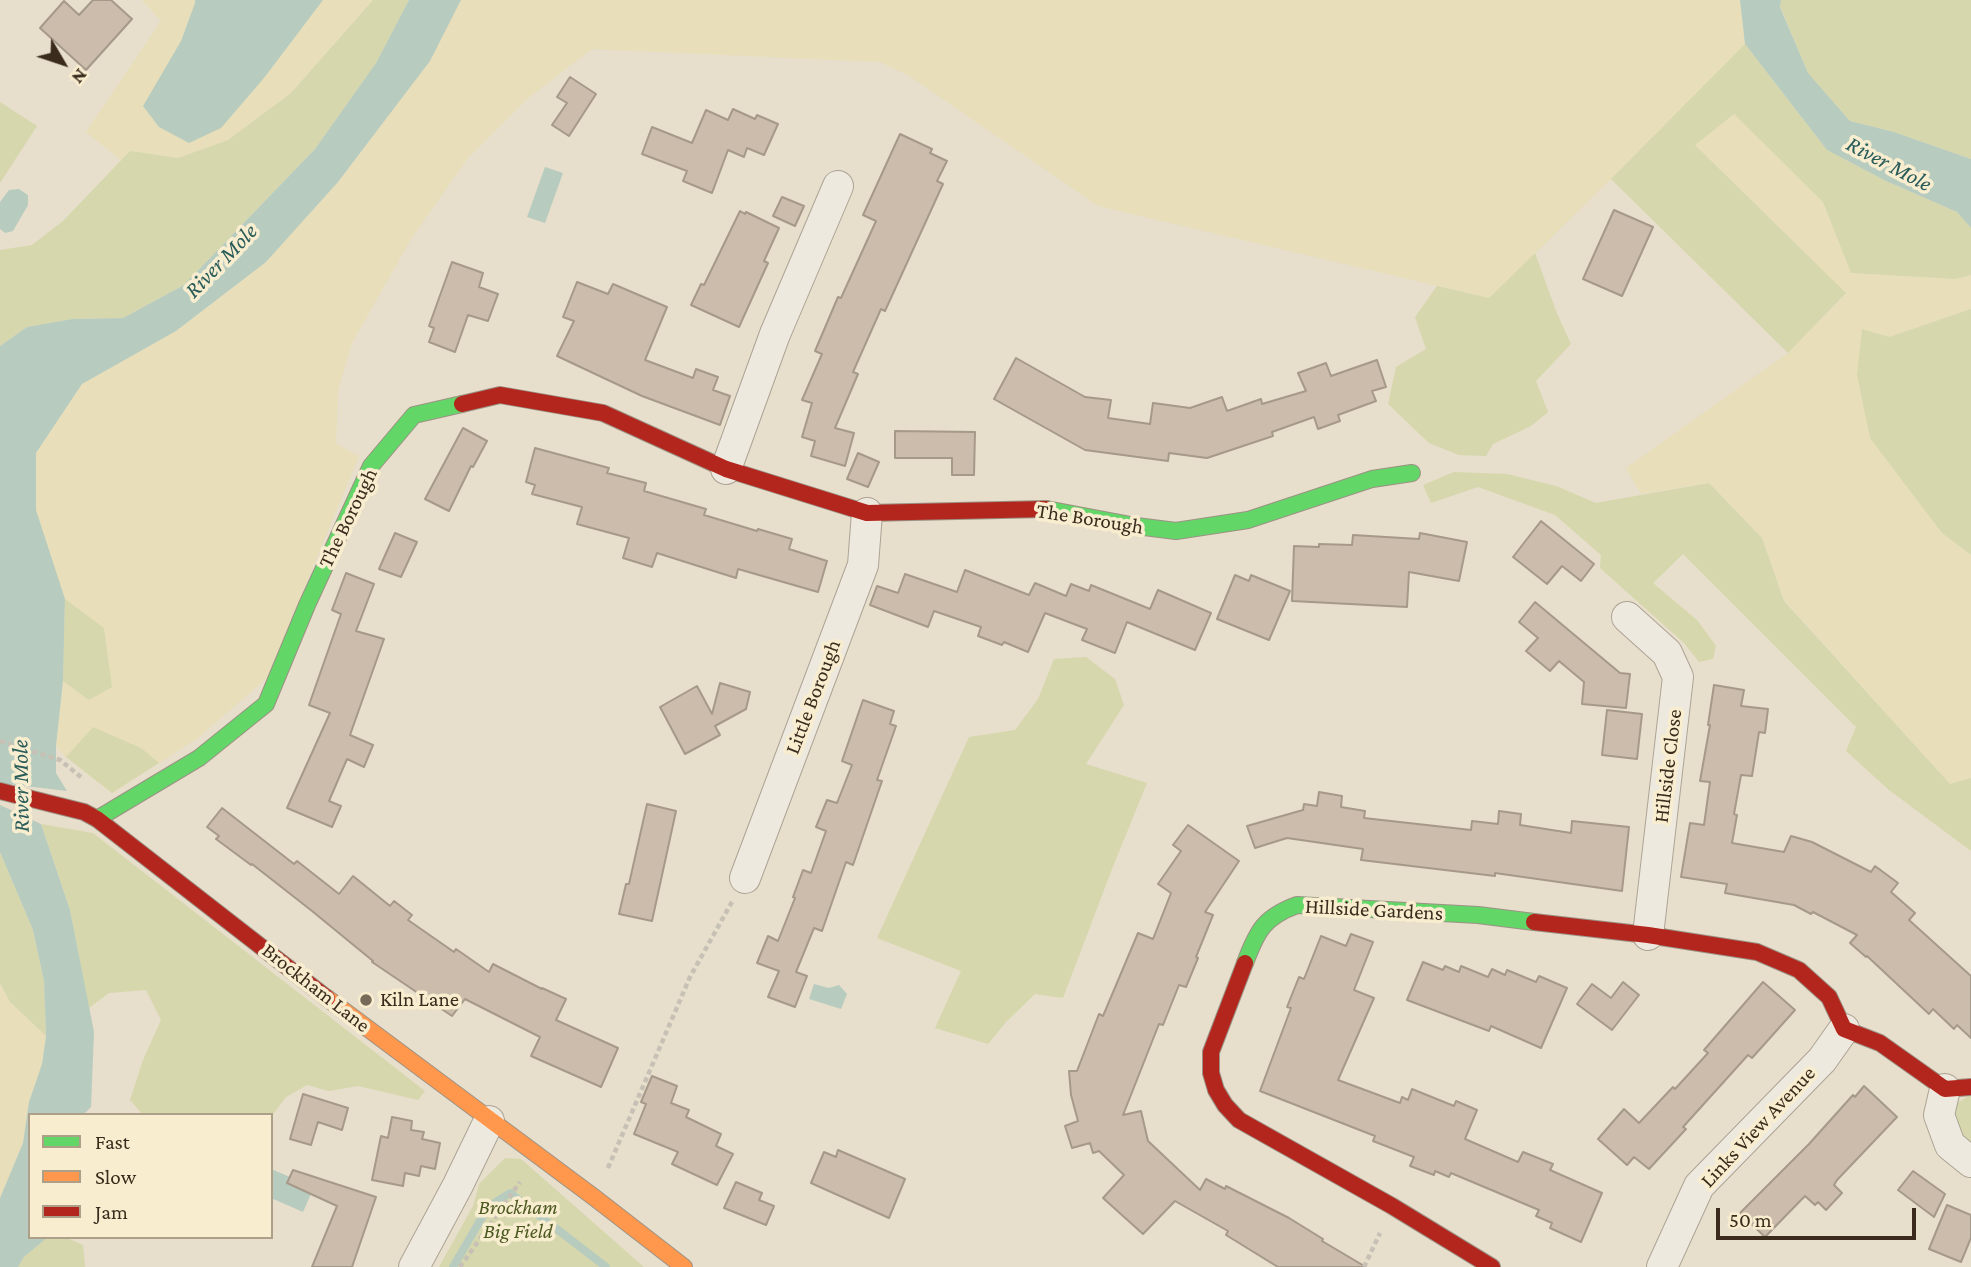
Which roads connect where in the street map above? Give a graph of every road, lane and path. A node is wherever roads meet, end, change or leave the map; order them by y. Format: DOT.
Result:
graph roads {
  1 [pos="838,186"];
  2 [pos="726,469"];
  3 [pos="1412,473"];
  4 [pos="867,513"];
  5 [pos="1627,617"];
  6 [pos="0,741"];
  7 [pos="60,760"];
  8 [pos="0,791"];
  9 [pos="90,816"];
  10 [pos="745,878"];
  11 [pos="1648,935"];
  12 [pos="1844,1029"];
  13 [pos="1958,1088"];
  14 [pos="489,1121"];
  15 [pos="1971,1162"];
  16 [pos="518,1185"];
  17 [pos="595,1198"];
  18 [pos="414,1267"];
  19 [pos="460,1267"];
  20 [pos="684,1267"];
  21 [pos="1492,1267"];
  22 [pos="1662,1267"];
  1 -- 2 [label="street"];
  2 -- 4 [label="street, The Borough"];
  2 -- 9 [label="street, The Borough"];
  3 -- 4 [label="street, The Borough"];
  4 -- 10 [label="street, Little Borough"];
  5 -- 11 [label="street, Hillside Close"];
  6 -- 7 [label="path"];
  8 -- 9 [label="street, Brockham Lane"];
  9 -- 14 [label="street, Brockham Lane"];
  10 -- 17 [label="path"];
  11 -- 12 [label="street, Hillside Gardens"];
  11 -- 21 [label="street, Hillside Gardens"];
  12 -- 13 [label="street"];
  12 -- 22 [label="street, Links View Avenue"];
  13 -- 15 [label="street"];
  14 -- 17 [label="street, Brockham Lane"];
  14 -- 18 [label="street"];
  16 -- 19 [label="path"];
  17 -- 20 [label="street, Brockham Lane"];
}
